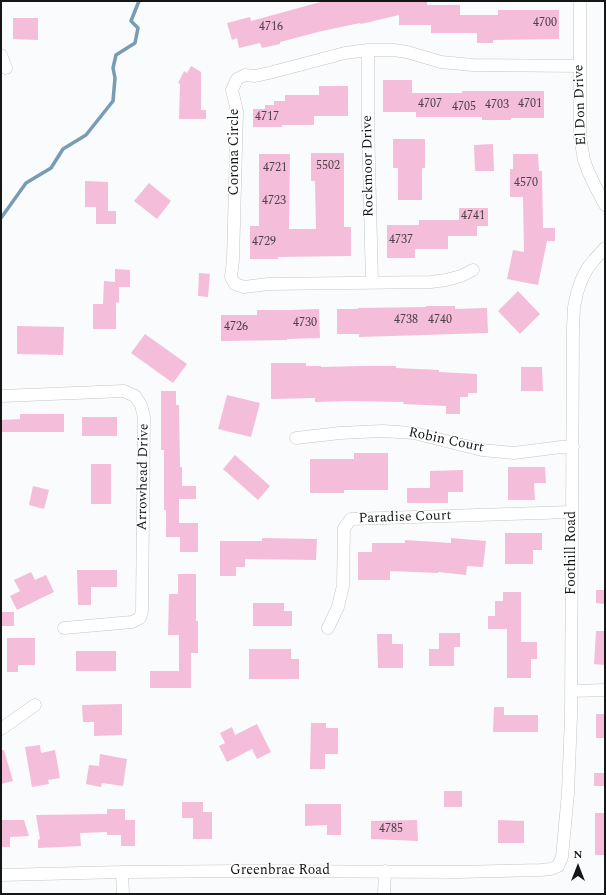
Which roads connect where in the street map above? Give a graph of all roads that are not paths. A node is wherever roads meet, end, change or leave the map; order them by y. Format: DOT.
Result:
graph roads {
  1 [pos="580,1"];
  2 [pos="368,50"];
  3 [pos="1,55"];
  4 [pos="580,66"];
  5 [pos="6,68"];
  6 [pos="605,205"];
  7 [pos="605,248"];
  8 [pos="473,270"];
  9 [pos="372,282"];
  10 [pos="1,396"];
  11 [pos="296,438"];
  12 [pos="573,447"];
  13 [pos="572,512"];
  14 [pos="64,628"];
  15 [pos="328,628"];
  16 [pos="605,690"];
  17 [pos="572,691"];
  18 [pos="35,705"];
  19 [pos="1,729"];
  20 [pos="558,866"];
  21 [pos="385,871"];
  22 [pos="122,872"];
  23 [pos="1,875"];
  24 [pos="123,894"];
  25 [pos="384,894"];
  1 -- 4 [label="street, El Don Drive"];
  2 -- 4 [label="street, Corona Circle"];
  2 -- 9 [label="street, Rockmoor Drive"];
  2 -- 9 [label="street, Corona Circle"];
  3 -- 5 [label="street"];
  4 -- 6 [label="street, El Don Drive"];
  7 -- 12 [label="street, Foothill Road"];
  8 -- 9 [label="street, Corona Circle"];
  10 -- 14 [label="street, Arrowhead Drive"];
  11 -- 12 [label="street, Robin Court"];
  12 -- 13 [label="street, Foothill Road"];
  13 -- 15 [label="street, Paradise Court"];
  13 -- 17 [label="street, Foothill Road"];
  16 -- 17 [label="street"];
  17 -- 20 [label="street, Foothill Road"];
  18 -- 19 [label="street"];
  20 -- 21 [label="street, Greenbrae Road"];
  21 -- 22 [label="street, Greenbrae Road"];
  21 -- 25 [label="street"];
  22 -- 23 [label="street, Greenbrae Road"];
  22 -- 24 [label="street"];
}
